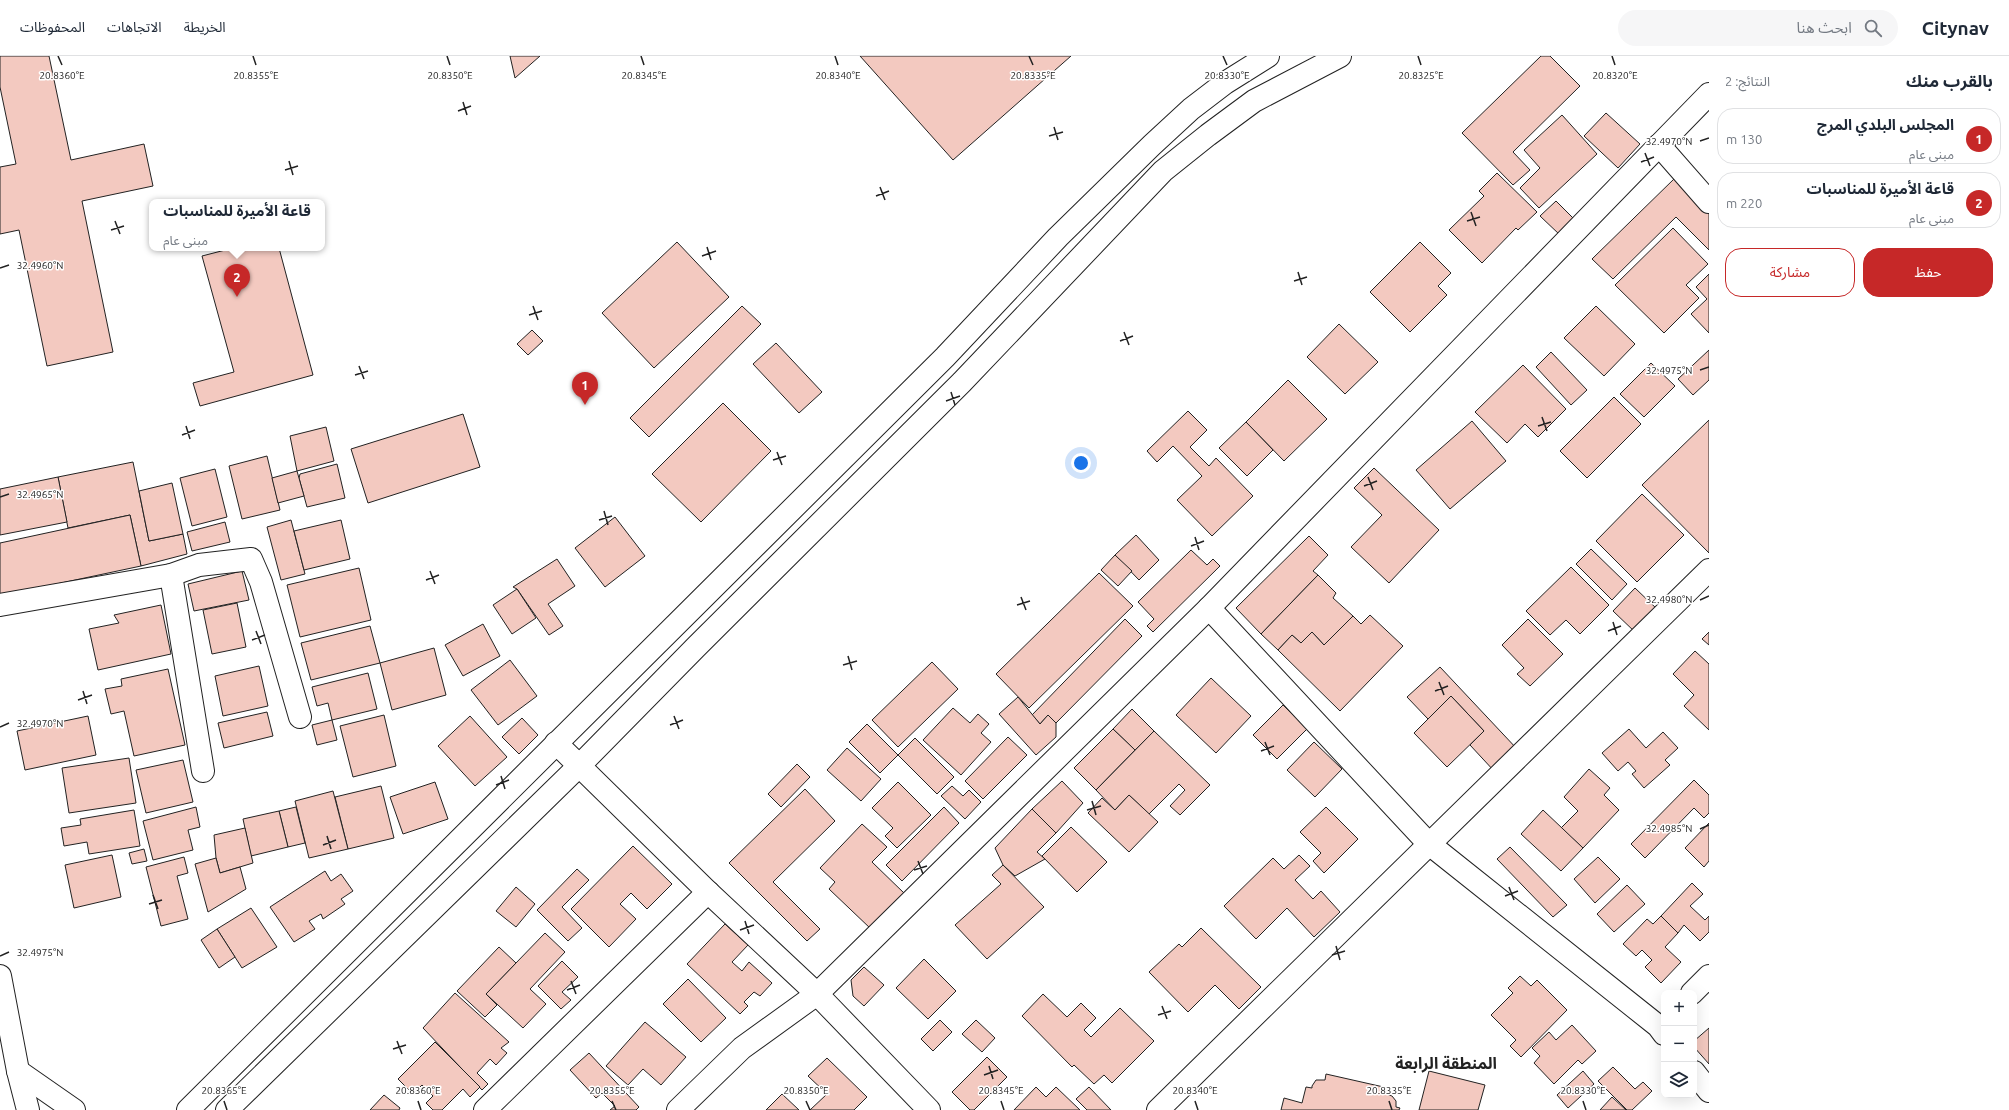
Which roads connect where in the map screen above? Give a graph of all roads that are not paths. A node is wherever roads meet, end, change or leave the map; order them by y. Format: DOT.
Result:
graph roads {
  1 [pos="1268,56"];
  2 [pos="1340,56"];
  3 [pos="1709,94"];
  4 [pos="1659,145"];
  5 [pos="1709,202"];
  6 [pos="1709,570"];
  7 [pos="171,575"];
  8 [pos="0,605"];
  9 [pos="1209,608"];
  10 [pos="300,717"];
  11 [pos="556,743"];
  12 [pos="579,766"];
  13 [pos="204,772"];
  14 [pos="1428,843"];
  15 [pos="708,892"];
  16 [pos="0,976"];
  17 [pos="1709,976"];
  18 [pos="1695,990"];
  19 [pos="817,994"];
  20 [pos="1661,1026"];
  21 [pos="18,1071"];
  22 [pos="1697,1076"];
  23 [pos="1709,1091"];
  24 [pos="28,1110"];
  25 [pos="74,1110"];
  26 [pos="188,1110"];
  27 [pos="227,1110"];
  28 [pos="485,1110"];
  29 [pos="678,1110"];
  30 [pos="929,1110"];
  31 [pos="1158,1110"];
  1 -- 11 [label="main road"];
  2 -- 12 [label="main road"];
  3 -- 4 [label="main road"];
  4 -- 5 [label="main road"];
  4 -- 9 [label="main road"];
  6 -- 14 [label="main road"];
  7 -- 8 [label="main road"];
  7 -- 10 [label="main road"];
  7 -- 13 [label="main road"];
  9 -- 14 [label="main road"];
  9 -- 19 [label="main road"];
  11 -- 12 [label="main road"];
  11 -- 26 [label="main road"];
  12 -- 15 [label="main road"];
  12 -- 27 [label="main road"];
  14 -- 20 [label="main road"];
  14 -- 31 [label="main road"];
  15 -- 19 [label="main road"];
  15 -- 28 [label="main road"];
  16 -- 21 [label="main road"];
  17 -- 18 [label="main road"];
  19 -- 29 [label="main road"];
  19 -- 30 [label="main road"];
  21 -- 24 [label="main road"];
  21 -- 25 [label="main road"];
  22 -- 23 [label="main road"];
}
